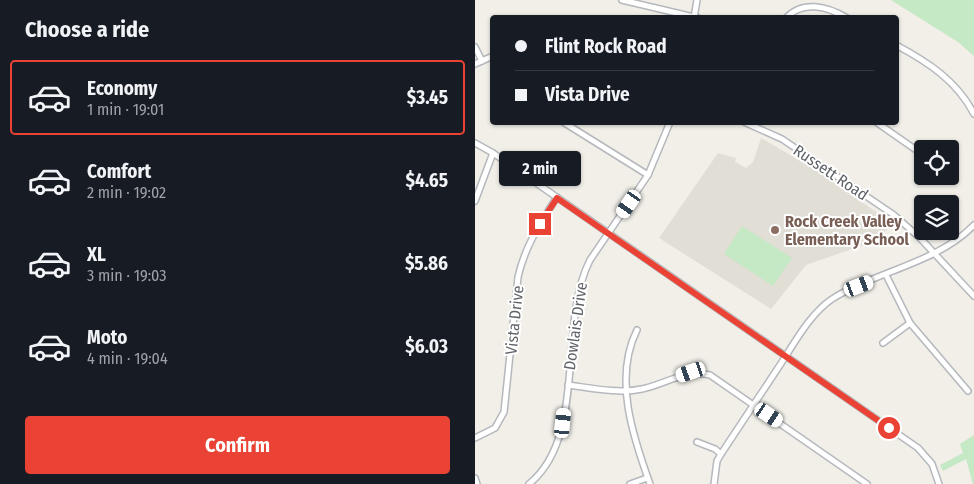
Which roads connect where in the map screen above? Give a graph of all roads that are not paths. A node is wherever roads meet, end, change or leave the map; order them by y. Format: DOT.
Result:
graph roads {
  1 [pos="622,0"];
  2 [pos="697,0"];
  3 [pos="687,15"];
  4 [pos="696,15"];
  5 [pos="788,15"];
  6 [pos="842,15"];
  7 [pos="475,47"];
  8 [pos="899,47"];
  9 [pos="490,57"];
  10 [pos="482,61"];
  11 [pos="475,64"];
  12 [pos="974,114"];
  13 [pos="568,125"];
  14 [pos="669,125"];
  15 [pos="751,125"];
  16 [pos="880,125"];
  17 [pos="475,143"];
  18 [pos="914,149"];
  19 [pos="493,153"];
  20 [pos="648,175"];
  21 [pos="557,198"];
  22 [pos="475,201"];
  23 [pos="974,225"];
  24 [pos="609,233"];
  25 [pos="933,252"];
  26 [pos="886,275"];
  27 [pos="974,296"];
  28 [pos="910,323"];
  29 [pos="637,330"];
  30 [pos="883,343"];
  31 [pos="786,356"];
  32 [pos="568,385"];
  33 [pos="627,390"];
  34 [pos="968,391"];
  35 [pos="754,404"];
  36 [pos="475,438"];
  37 [pos="697,442"];
  38 [pos="721,454"];
  39 [pos="475,478"];
  40 [pos="647,478"];
  41 [pos="477,484"];
  42 [pos="529,484"];
  43 [pos="631,484"];
  44 [pos="650,484"];
  45 [pos="714,484"];
  46 [pos="867,484"];
  47 [pos="939,484"];
  1 -- 3 [label="street"];
  2 -- 4 [label="street"];
  5 -- 6 [label="street"];
  7 -- 10 [label="street"];
  8 -- 12 [label="street"];
  9 -- 10 [label="street"];
  10 -- 11 [label="street"];
  13 -- 20 [label="street"];
  14 -- 20 [label="street, Dowlais Drive"];
  15 -- 25 [label="street, Russett Road"];
  16 -- 18 [label="street"];
  17 -- 19 [label="street"];
  19 -- 21 [label="street"];
  19 -- 22 [label="street"];
  20 -- 24 [label="street, Dowlais Drive"];
  21 -- 24 [label="street"];
  21 -- 36 [label="street, Vista Drive"];
  23 -- 25 [label="street"];
  24 -- 31 [label="street"];
  24 -- 32 [label="street, Dowlais Drive"];
  25 -- 26 [label="street"];
  25 -- 27 [label="street, Russett Road"];
  26 -- 28 [label="street"];
  26 -- 31 [label="street"];
  28 -- 30 [label="street"];
  28 -- 34 [label="street"];
  29 -- 33 [label="street"];
  31 -- 35 [label="street"];
  31 -- 47 [label="street"];
  32 -- 33 [label="street"];
  32 -- 42 [label="street, Dowlais Drive"];
  33 -- 35 [label="street"];
  33 -- 40 [label="street"];
  35 -- 38 [label="street"];
  35 -- 46 [label="street"];
  37 -- 38 [label="street"];
  38 -- 45 [label="street"];
  39 -- 41 [label="street"];
  40 -- 43 [label="street"];
  40 -- 44 [label="street"];
}
